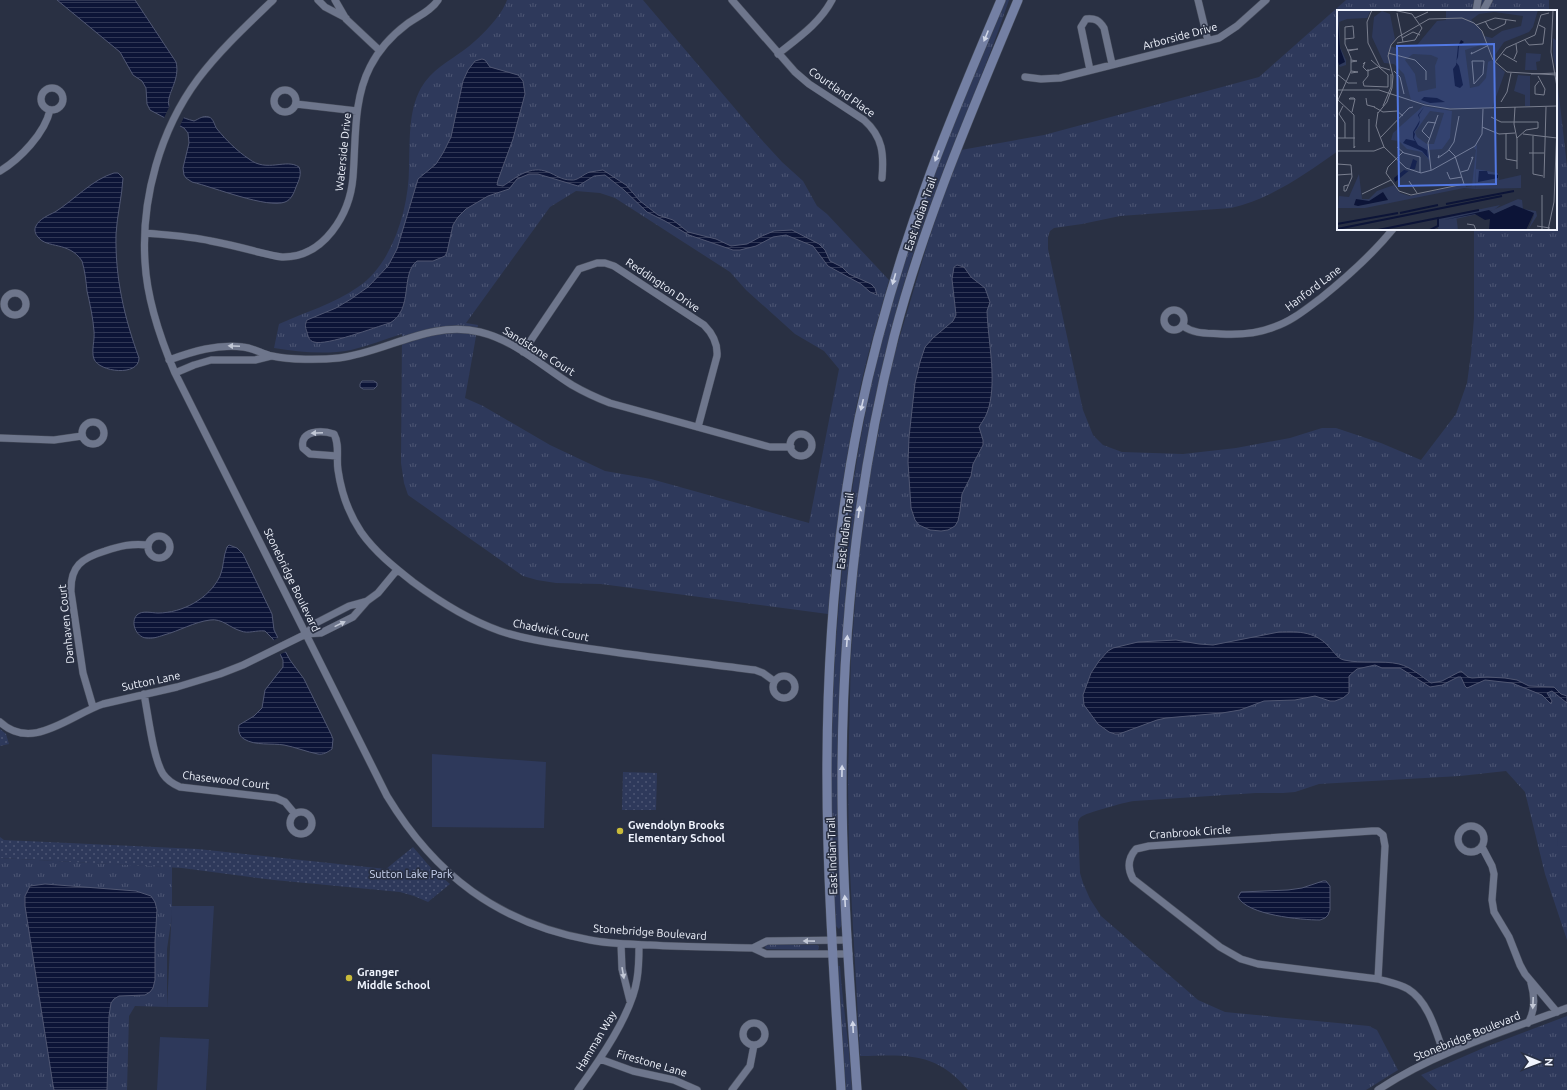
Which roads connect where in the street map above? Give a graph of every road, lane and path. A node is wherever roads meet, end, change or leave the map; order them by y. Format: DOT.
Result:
graph roads {
  1 [pos="273,0"];
  2 [pos="318,0"];
  3 [pos="335,0"];
  4 [pos="438,0"];
  5 [pos="732,0"];
  6 [pos="832,0"];
  7 [pos="1000,0"];
  8 [pos="1018,0"];
  9 [pos="1266,0"];
  10 [pos="1478,0"];
  11 [pos="1488,0"];
  12 [pos="1200,2"];
  13 [pos="1476,10"];
  14 [pos="1484,10"];
  15 [pos="346,19"];
  16 [pos="1208,41"];
  17 [pos="379,50"];
  18 [pos="778,54"];
  19 [pos="1112,64"];
  20 [pos="1090,70"];
  21 [pos="1025,77"];
  22 [pos="296,104"];
  23 [pos="50,110"];
  24 [pos="358,111"];
  25 [pos="0,171"];
  26 [pos="882,178"];
  27 [pos="1392,230"];
  28 [pos="145,233"];
  29 [pos="1182,326"];
  30 [pos="523,352"];
  31 [pos="271,356"];
  32 [pos="169,360"];
  33 [pos="175,373"];
  34 [pos="698,427"];
  35 [pos="82,436"];
  36 [pos="0,438"];
  37 [pos="790,447"];
  38 [pos="337,456"];
  39 [pos="148,545"];
  40 [pos="397,570"];
  41 [pos="367,601"];
  42 [pos="306,634"];
  43 [pos="774,681"];
  44 [pos="144,694"];
  45 [pos="93,707"];
  46 [pos="0,722"];
  47 [pos="295,814"];
  48 [pos="1482,847"];
  49 [pos="848,940"];
  50 [pos="832,941"];
  51 [pos="621,944"];
  52 [pos="639,945"];
  53 [pos="753,948"];
  54 [pos="833,954"];
  55 [pos="849,954"];
  56 [pos="1378,979"];
  57 [pos="1531,983"];
  58 [pos="630,1001"];
  59 [pos="1567,1008"];
  60 [pos="1557,1012"];
  61 [pos="1528,1023"];
  62 [pos="754,1045"];
  63 [pos="1444,1054"];
  64 [pos="600,1059"];
  65 [pos="578,1090"];
  66 [pos="697,1090"];
  67 [pos="732,1090"];
  68 [pos="841,1090"];
  69 [pos="857,1090"];
  70 [pos="1378,1090"];
  1 -- 28 [label="street, Stonebridge Boulevard"];
  2 -- 15 [label="street"];
  3 -- 15 [label="street"];
  4 -- 17 [label="street, Waterside Drive"];
  5 -- 18 [label="street, Courtland Place"];
  6 -- 18 [label="street"];
  7 -- 50 [label="main road, East Indian Trail, one-way"];
  49 -- 8 [label="main road, East Indian Trail, one-way"];
  9 -- 16 [label="street, Arborside Drive"];
  10 -- 13 [label="street"];
  11 -- 14 [label="street"];
  12 -- 16 [label="street"];
  15 -- 17 [label="street"];
  16 -- 19 [label="street, Arborside Drive"];
  17 -- 24 [label="street, Waterside Drive"];
  18 -- 26 [label="street, Courtland Place"];
  19 -- 20 [label="street, Arborside Drive"];
  19 -- 20 [label="street"];
  20 -- 21 [label="street, Arborside Drive"];
  22 -- 24 [label="street"];
  23 -- 25 [label="street"];
  24 -- 28 [label="street, Waterside Drive"];
  27 -- 29 [label="street, Hanford Lane"];
  28 -- 32 [label="street, Stonebridge Boulevard"];
  30 -- 31 [label="street, Sandstone Court"];
  30 -- 34 [label="street, Sandstone Court"];
  30 -- 34 [label="street, Reddington Drive"];
  31 -- 32 [label="street, Sandstone Court, one-way"];
  31 -- 33 [label="street, Sandstone Court"];
  32 -- 33 [label="street, Stonebridge Boulevard"];
  33 -- 42 [label="street, Stonebridge Boulevard"];
  34 -- 37 [label="street, Sandstone Court"];
  35 -- 36 [label="street"];
  38 -- 38 [label="street, Chadwick Court, one-way"];
  38 -- 40 [label="street, Chadwick Court"];
  39 -- 45 [label="street, Danhaven Court"];
  40 -- 41 [label="street, Sutton Lane"];
  40 -- 43 [label="street, Chadwick Court"];
  41 -- 42 [label="street, Sutton Lane"];
  42 -- 41 [label="street, Sutton Lane, one-way"];
  42 -- 44 [label="street, Sutton Lane"];
  42 -- 51 [label="street, Stonebridge Boulevard"];
  44 -- 45 [label="street, Sutton Lane"];
  44 -- 47 [label="street, Chasewood Court"];
  45 -- 46 [label="street, Sutton Lane"];
  48 -- 57 [label="street"];
  49 -- 50 [label="street, Stonebridge Boulevard"];
  49 -- 55 [label="main road, East Indian Trail"];
  50 -- 53 [label="street, Stonebridge Boulevard, one-way"];
  50 -- 54 [label="main road, East Indian Trail"];
  51 -- 52 [label="street, Stonebridge Boulevard"];
  51 -- 58 [label="street, one-way"];
  52 -- 53 [label="street, Stonebridge Boulevard"];
  52 -- 58 [label="street, Hamman Way"];
  53 -- 54 [label="street, Stonebridge Boulevard"];
  54 -- 55 [label="street, Stonebridge Boulevard"];
  54 -- 68 [label="main road, East Indian Trail"];
  69 -- 55 [label="main road, East Indian Trail, one-way"];
  56 -- 56 [label="street, Cranbrook Circle"];
  56 -- 63 [label="street, Cranbrook Circle"];
  57 -- 60 [label="street"];
  57 -- 61 [label="street, one-way"];
  58 -- 64 [label="street, Hamman Way"];
  59 -- 60 [label="street, Stonebridge Boulevard"];
  60 -- 61 [label="street, Stonebridge Boulevard"];
  61 -- 63 [label="street, Stonebridge Boulevard"];
  62 -- 67 [label="street"];
  63 -- 70 [label="street, Stonebridge Boulevard"];
  64 -- 65 [label="street, Hamman Way"];
  64 -- 66 [label="street, Firestone Lane"];
}
